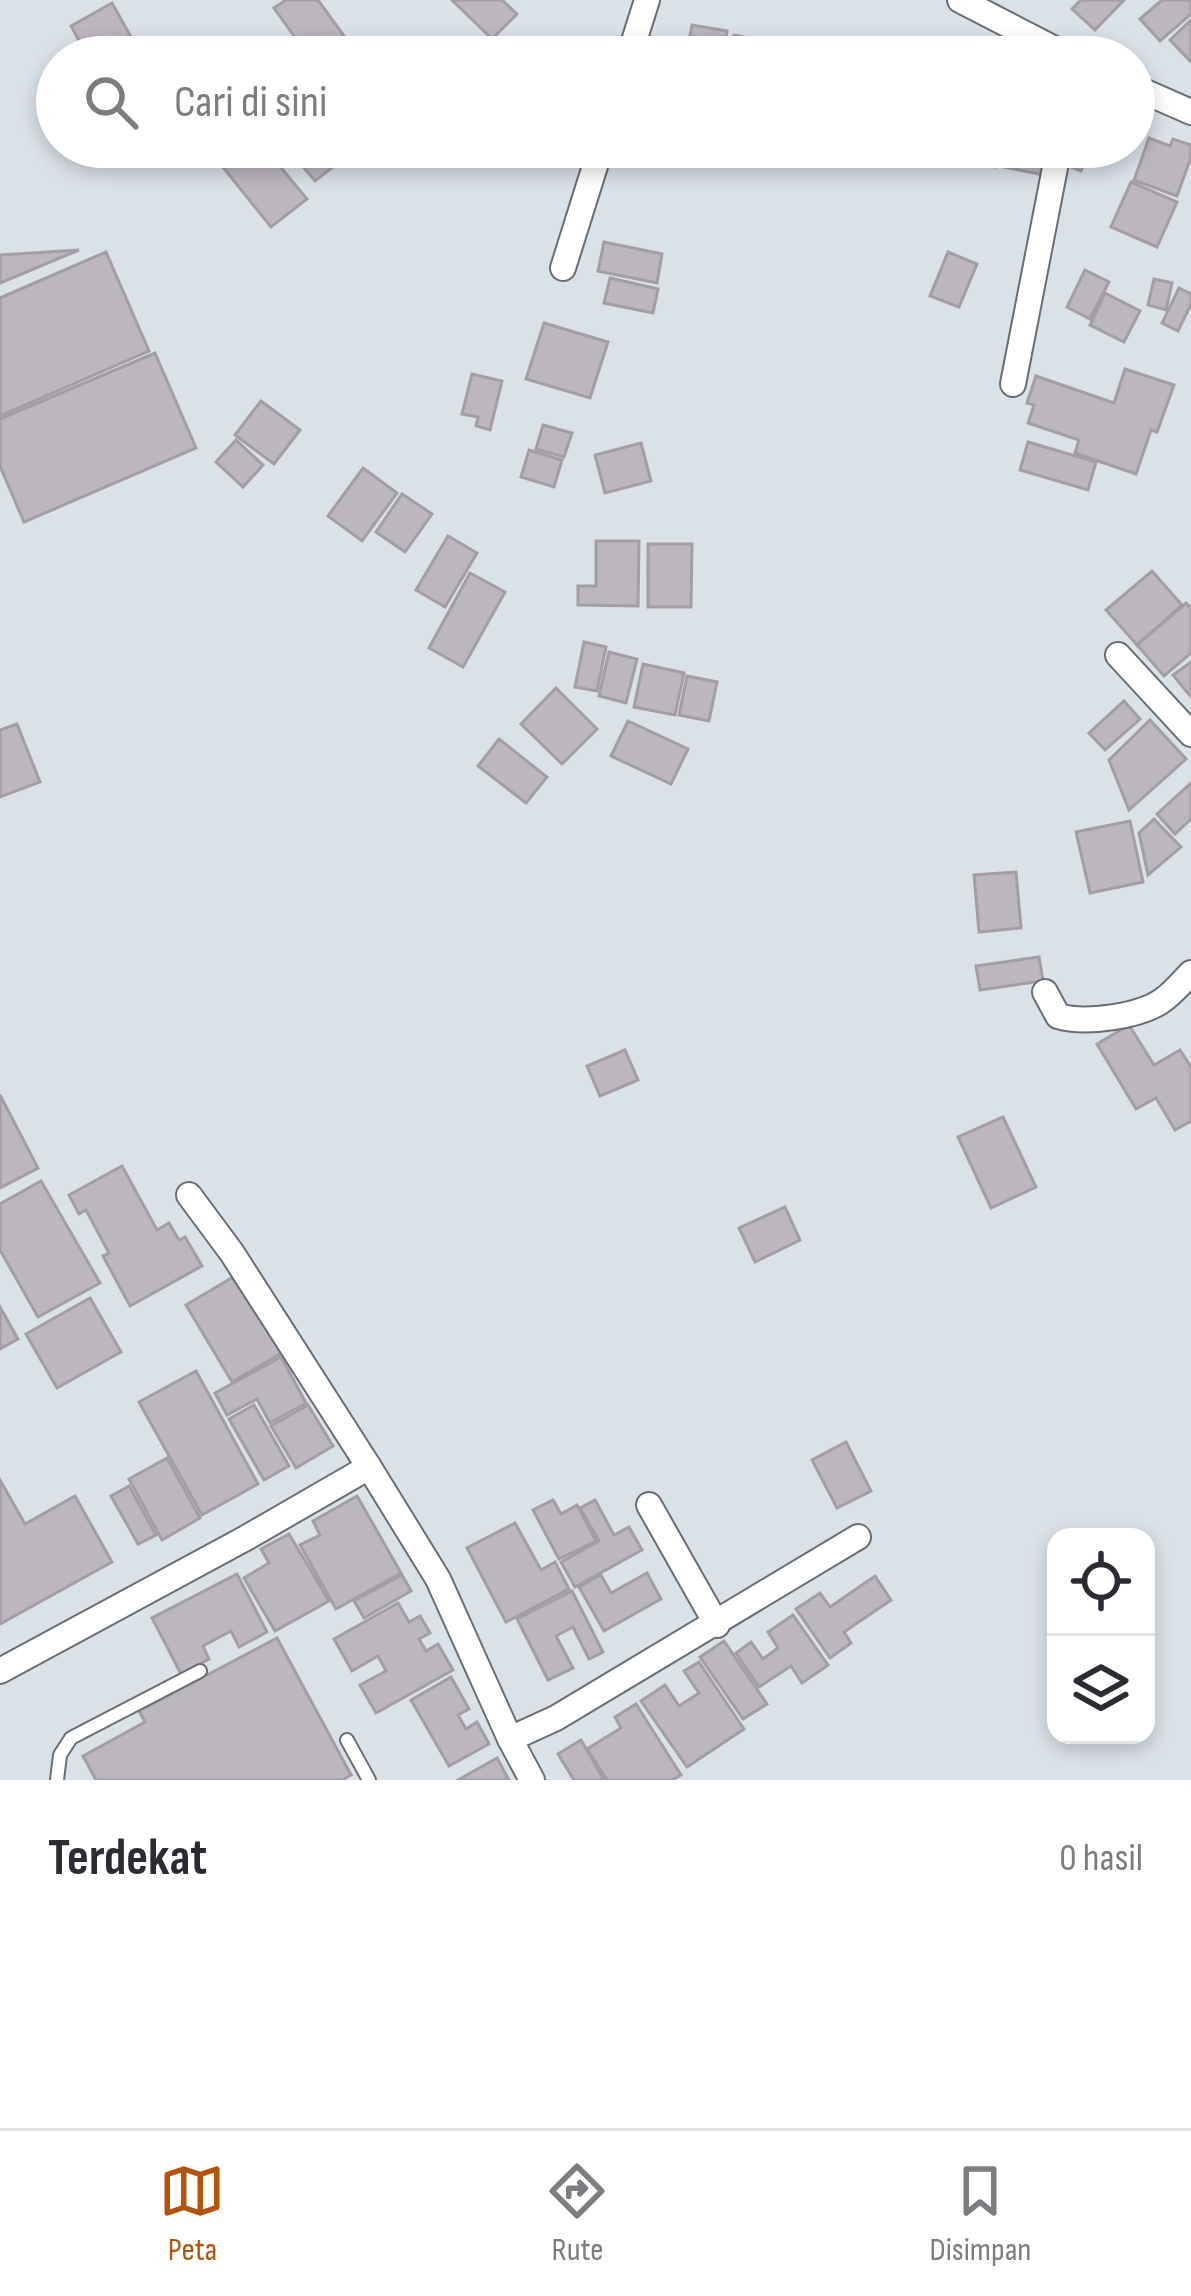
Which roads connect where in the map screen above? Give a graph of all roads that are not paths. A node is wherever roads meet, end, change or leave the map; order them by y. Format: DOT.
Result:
graph roads {
  1 [pos="647,0"];
  2 [pos="961,0"];
  3 [pos="636,36"];
  4 [pos="1030,36"];
  5 [pos="1155,96"];
  6 [pos="1191,112"];
  7 [pos="594,168"];
  8 [pos="1055,168"];
  9 [pos="563,268"];
  10 [pos="1013,383"];
  11 [pos="1118,656"];
  12 [pos="1191,734"];
  13 [pos="1191,973"];
  14 [pos="1046,992"];
  15 [pos="189,1195"];
  16 [pos="369,1467"];
  17 [pos="649,1505"];
  18 [pos="858,1537"];
  19 [pos="717,1625"];
  20 [pos="0,1670"];
  21 [pos="200,1671"];
  22 [pos="510,1739"];
  23 [pos="347,1740"];
  24 [pos="57,1780"];
  25 [pos="369,1780"];
  26 [pos="532,1780"];
  1 -- 3 [label="street"];
  2 -- 4 [label="street"];
  5 -- 6 [label="street"];
  7 -- 9 [label="street"];
  8 -- 10 [label="street"];
  11 -- 12 [label="street"];
  13 -- 14 [label="street"];
  15 -- 16 [label="street"];
  16 -- 20 [label="street"];
  16 -- 22 [label="street"];
  17 -- 19 [label="street"];
  18 -- 19 [label="street"];
  19 -- 22 [label="street"];
  21 -- 24 [label="lane"];
  22 -- 26 [label="street"];
  23 -- 25 [label="lane"];
}
